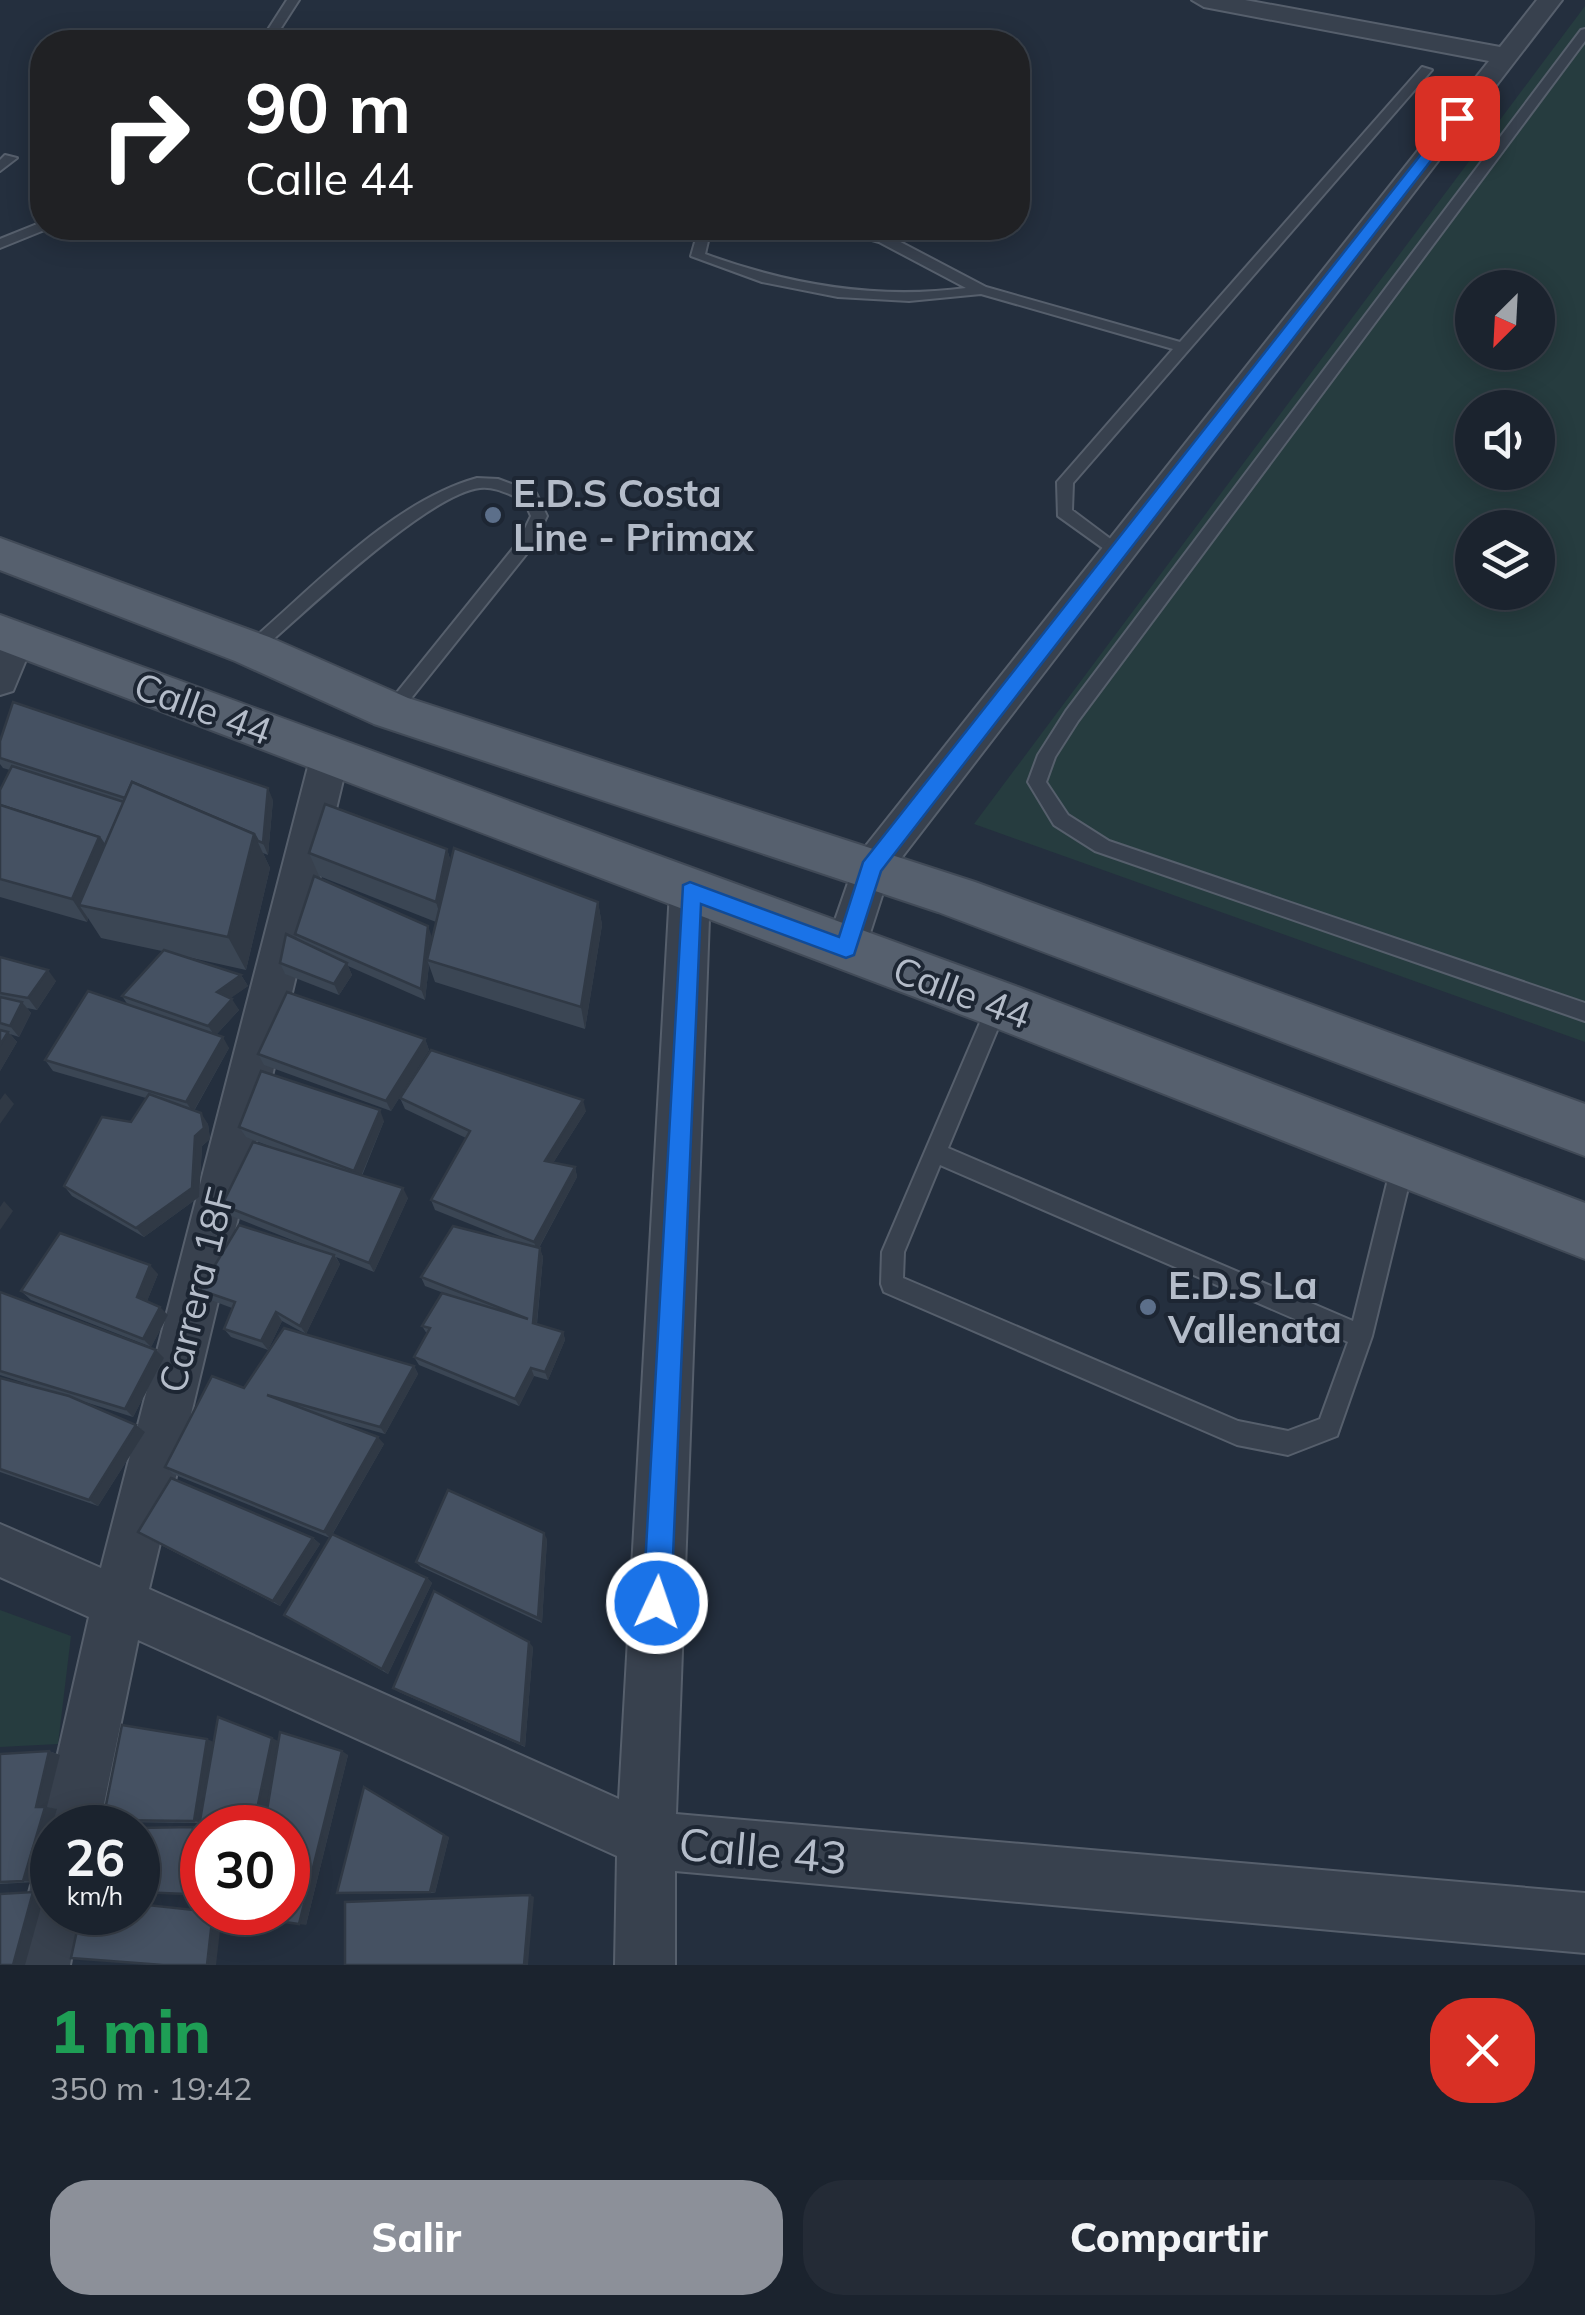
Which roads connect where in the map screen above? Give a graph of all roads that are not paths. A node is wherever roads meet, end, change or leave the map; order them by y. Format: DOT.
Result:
graph roads {
  1 [pos="293,0"];
  2 [pos="1204,0"];
  3 [pos="1550,0"];
  4 [pos="1256,4"];
  5 [pos="1324,11"];
  6 [pos="274,30"];
  7 [pos="1585,33"];
  8 [pos="1506,56"];
  9 [pos="1426,70"];
  10 [pos="30,231"];
  11 [pos="701,240"];
  12 [pos="886,240"];
  13 [pos="0,244"];
  14 [pos="981,290"];
  15 [pos="1183,348"];
  16 [pos="0,552"];
  17 [pos="1118,553"];
  18 [pos="252,649"];
  19 [pos="6,650"];
  20 [pos="392,711"];
  21 [pos="330,755"];
  22 [pos="871,868"];
  23 [pos="690,891"];
  24 [pos="846,949"];
  25 [pos="998,1004"];
  26 [pos="1585,1012"];
  27 [pos="1585,1130"];
  28 [pos="933,1152"];
  29 [pos="1403,1163"];
  30 [pos="1585,1231"];
  31 [pos="1361,1336"];
  32 [pos="0,1550"];
  33 [pos="119,1602"];
  34 [pos="75,1805"];
  35 [pos="646,1840"];
  36 [pos="1585,1923"];
  37 [pos="46,1935"];
  38 [pos="40,1965"];
  39 [pos="645,1965"];
  1 -- 6 [label="lane"];
  2 -- 4 [label="street"];
  3 -- 8 [label="street"];
  4 -- 5 [label="street"];
  5 -- 8 [label="street"];
  7 -- 26 [label="lane"];
  8 -- 17 [label="street"];
  9 -- 15 [label="lane"];
  10 -- 13 [label="lane"];
  11 -- 14 [label="lane"];
  12 -- 14 [label="lane"];
  14 -- 15 [label="lane"];
  15 -- 17 [label="lane"];
  16 -- 18 [label="main road, Calle 44"];
  17 -- 22 [label="street"];
  18 -- 20 [label="main road, Calle 44"];
  18 -- 20 [label="lane"];
  19 -- 21 [label="main road, Calle 44"];
  20 -- 22 [label="main road, Calle 44"];
  21 -- 23 [label="main road, Calle 44"];
  21 -- 33 [label="street, Carrera 18F"];
  22 -- 24 [label="street"];
  22 -- 27 [label="main road, Calle 44"];
  23 -- 24 [label="main road, Calle 44"];
  23 -- 35 [label="street"];
  24 -- 25 [label="main road, Calle 44"];
  25 -- 28 [label="lane"];
  25 -- 29 [label="main road, Calle 44"];
  28 -- 31 [label="lane"];
  28 -- 31 [label="lane"];
  29 -- 30 [label="main road, Calle 44"];
  29 -- 31 [label="lane"];
  32 -- 33 [label="street, Calle 43"];
  33 -- 34 [label="street, Carrera 18F"];
  33 -- 35 [label="street, Calle 43"];
  35 -- 36 [label="street, Calle 43"];
  35 -- 39 [label="street"];
  37 -- 38 [label="street"];
}
